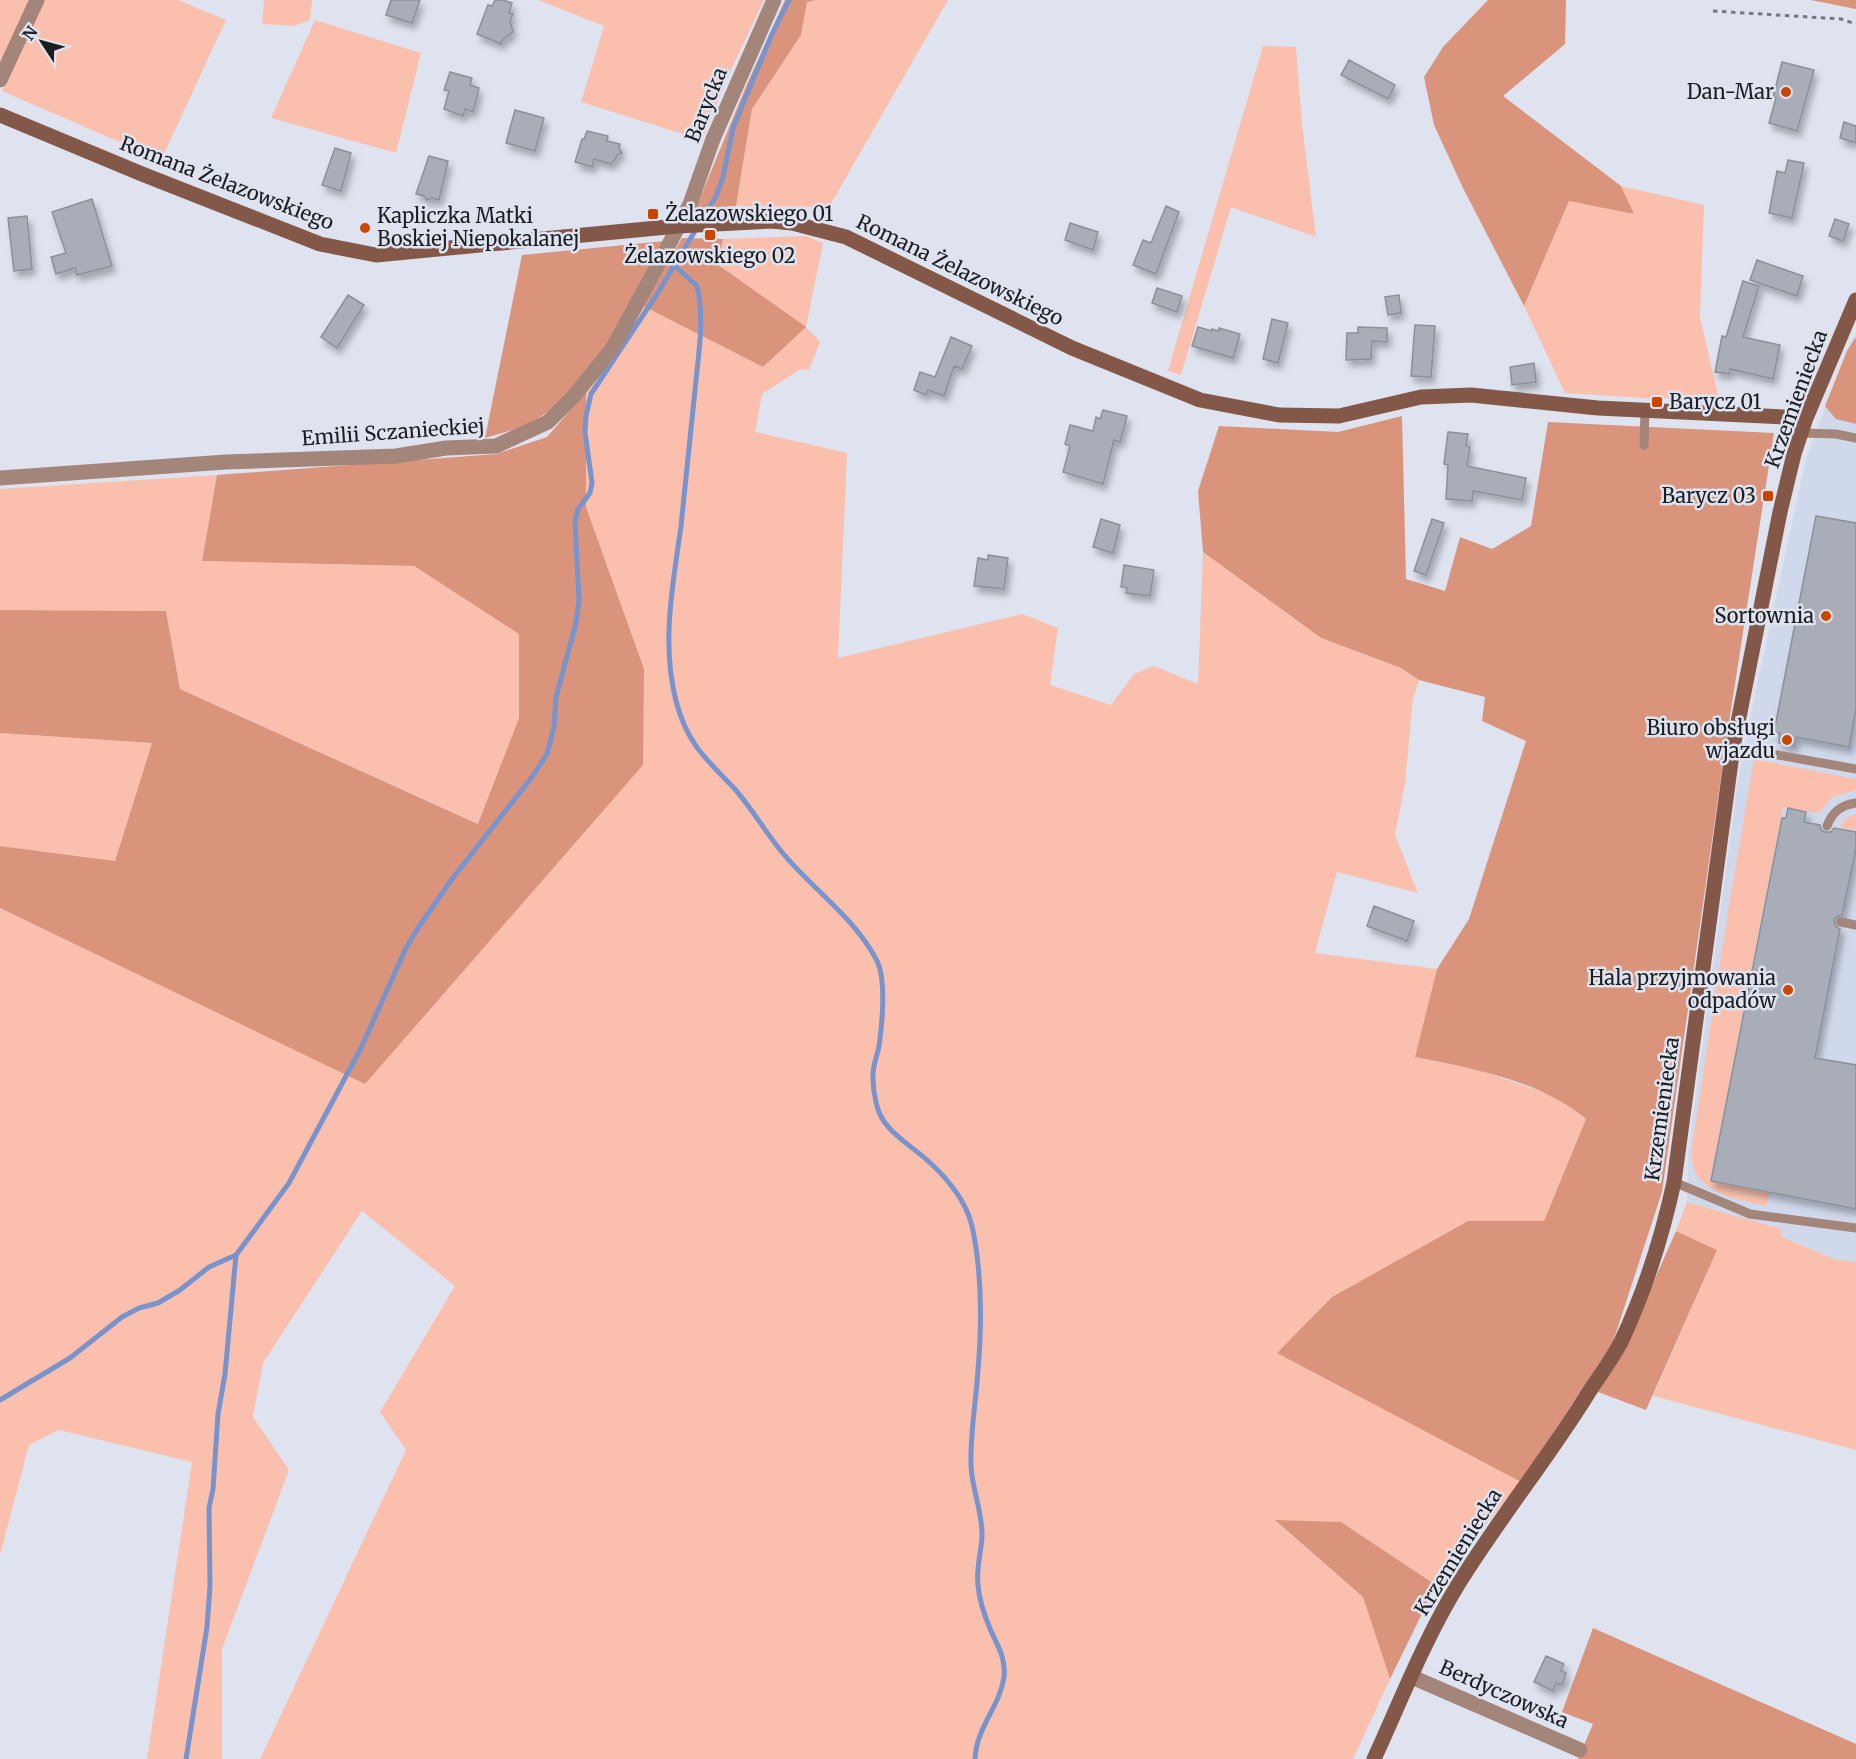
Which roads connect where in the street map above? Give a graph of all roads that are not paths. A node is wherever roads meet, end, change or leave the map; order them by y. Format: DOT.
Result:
graph roads {
  1 [pos="37,0"];
  2 [pos="774,0"];
  3 [pos="0,80"];
  4 [pos="0,115"];
  5 [pos="682,226"];
  6 [pos="1856,300"];
  7 [pos="1645,410"];
  8 [pos="1806,418"];
  9 [pos="1801,433"];
  10 [pos="1856,438"];
  11 [pos="1644,445"];
  12 [pos="0,478"];
  13 [pos="1733,747"];
  14 [pos="1856,769"];
  15 [pos="1856,803"];
  16 [pos="1827,826"];
  17 [pos="1841,922"];
  18 [pos="1856,925"];
  19 [pos="1674,1182"];
  20 [pos="1856,1228"];
  21 [pos="1412,1677"];
  22 [pos="1580,1750"];
  23 [pos="1374,1759"];
  1 -- 3 [label="street"];
  2 -- 5 [label="street, Barycka"];
  4 -- 5 [label="street, Romana Żelazowskiego"];
  5 -- 7 [label="street, Romana Żelazowskiego"];
  5 -- 12 [label="street, Emilii Sczanieckiej"];
  6 -- 8 [label="street, Krzemieniecka"];
  7 -- 8 [label="street, Romana Żelazowskiego"];
  7 -- 11 [label="lane"];
  8 -- 9 [label="street, Krzemieniecka"];
  9 -- 10 [label="lane"];
  9 -- 13 [label="street, Krzemieniecka"];
  13 -- 14 [label="lane"];
  13 -- 19 [label="street, Krzemieniecka"];
  15 -- 16 [label="lane"];
  17 -- 18 [label="lane"];
  19 -- 20 [label="lane"];
  19 -- 21 [label="street, Krzemieniecka"];
  21 -- 22 [label="street, Berdyczowska"];
  21 -- 23 [label="street, Krzemieniecka"];
}
